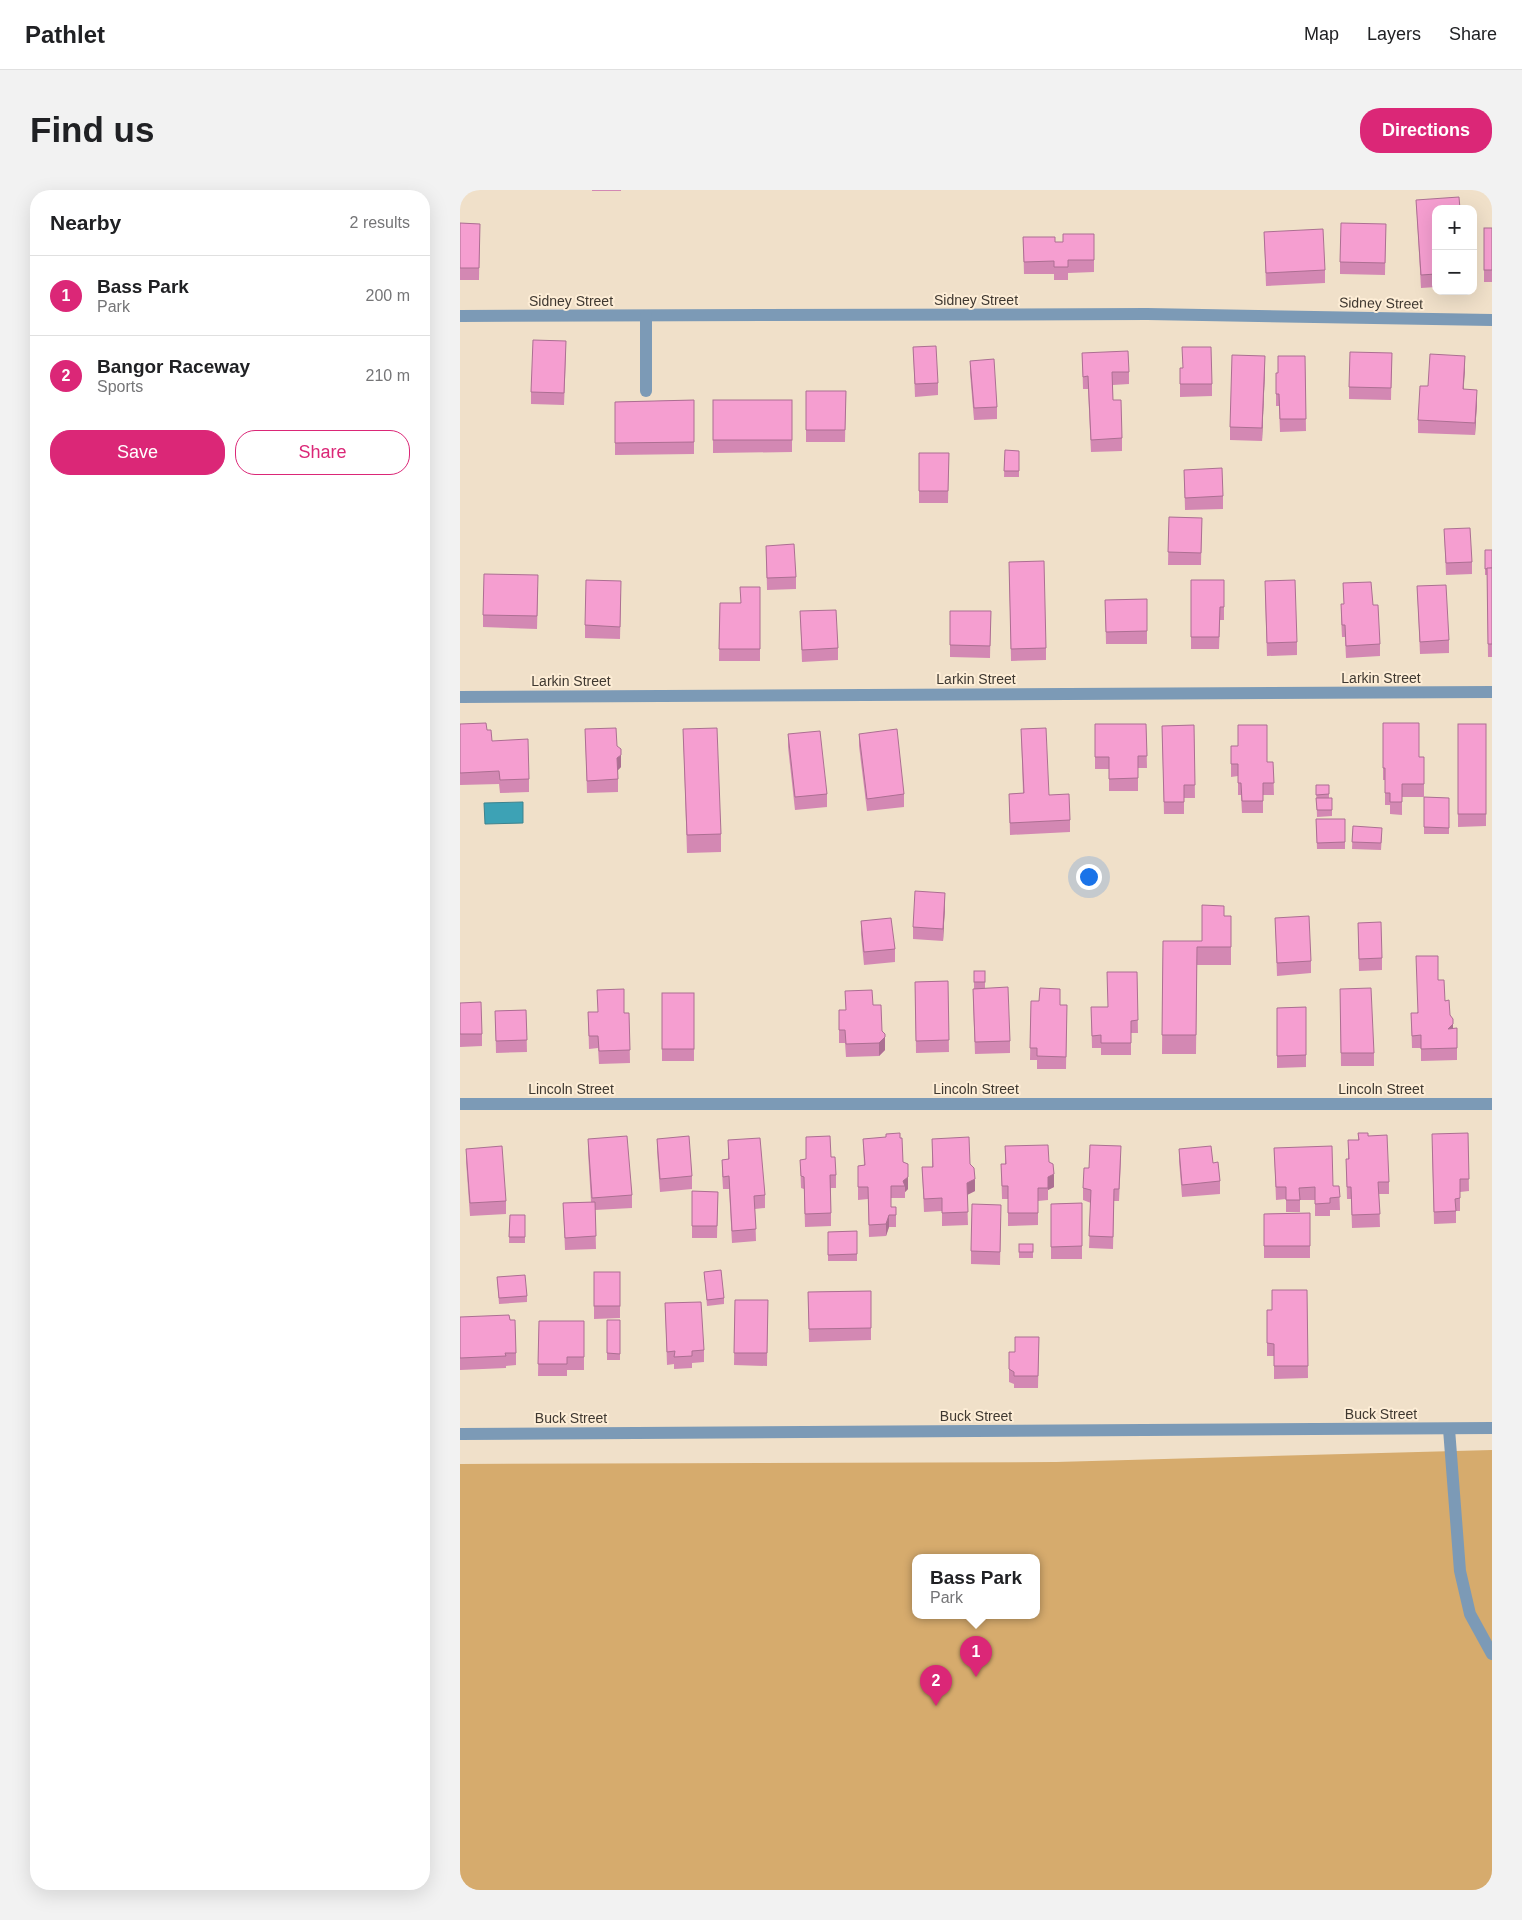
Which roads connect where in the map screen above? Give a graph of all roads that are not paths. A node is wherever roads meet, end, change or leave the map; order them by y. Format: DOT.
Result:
graph roads {
  1 [pos="460,316"];
  2 [pos="646,316"];
  3 [pos="1492,320"];
  4 [pos="646,391"];
  5 [pos="1492,692"];
  6 [pos="460,697"];
  7 [pos="460,1104"];
  8 [pos="1492,1104"];
  9 [pos="1492,1428"];
  10 [pos="1449,1429"];
  11 [pos="460,1434"];
  12 [pos="1492,1654"];
  1 -- 2 [label="street, Sidney Street"];
  2 -- 3 [label="street, Sidney Street"];
  2 -- 4 [label="street"];
  5 -- 6 [label="street, Larkin Street"];
  7 -- 8 [label="street, Lincoln Street"];
  9 -- 10 [label="street, Buck Street"];
  10 -- 11 [label="street, Buck Street"];
  10 -- 12 [label="street"];
}
